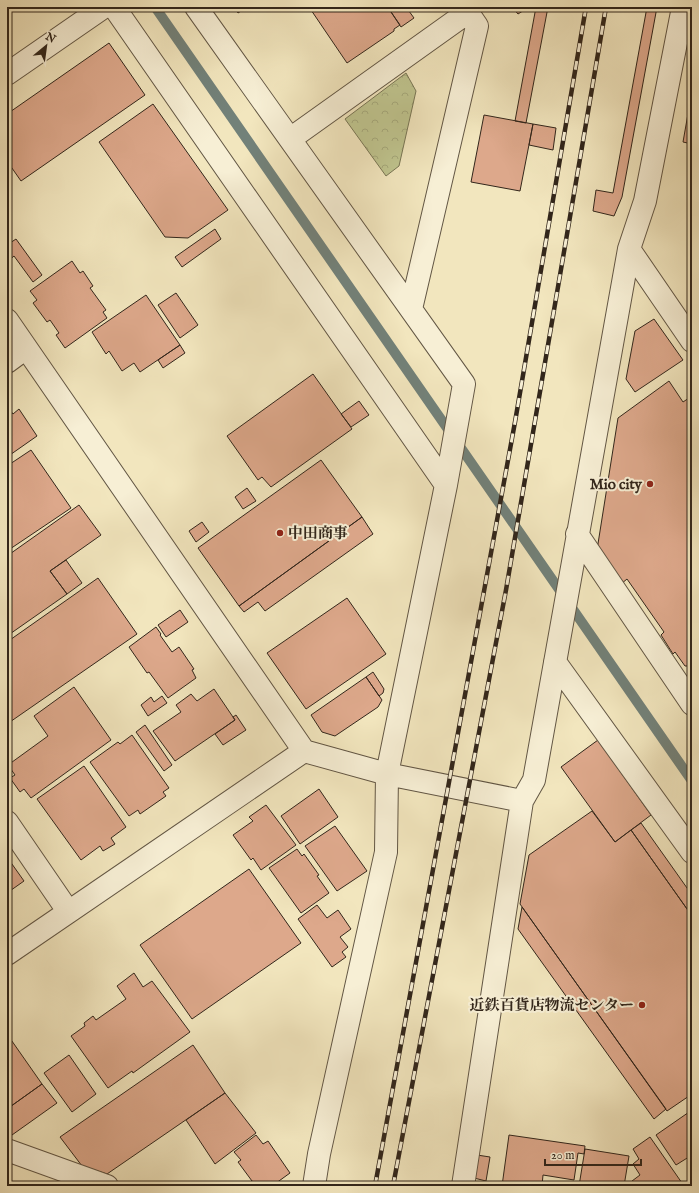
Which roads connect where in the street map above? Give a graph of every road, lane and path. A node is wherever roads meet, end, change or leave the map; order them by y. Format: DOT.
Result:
graph roads {
  1 [pos="104,7"];
  2 [pos="114,7"];
  3 [pos="196,7"];
  4 [pos="683,7"];
  5 [pos="466,10"];
  6 [pos="7,74"];
  7 [pos="290,139"];
  8 [pos="628,249"];
  9 [pos="411,310"];
  10 [pos="7,320"];
  11 [pos="692,340"];
  12 [pos="26,348"];
  13 [pos="7,362"];
  14 [pos="446,481"];
  15 [pos="577,534"];
  16 [pos="556,658"];
  17 [pos="689,694"];
  18 [pos="304,751"];
  19 [pos="387,774"];
  20 [pos="522,801"];
  21 [pos="7,822"];
  22 [pos="692,852"];
  23 [pos="68,912"];
  24 [pos="7,954"];
  25 [pos="7,1150"];
  26 [pos="107,1186"];
  27 [pos="314,1186"];
  28 [pos="463,1186"];
  1 -- 6 [label="street"];
  2 -- 14 [label="street"];
  3 -- 7 [label="street"];
  4 -- 8 [label="street"];
  5 -- 7 [label="street"];
  5 -- 9 [label="street"];
  7 -- 9 [label="street"];
  8 -- 11 [label="street"];
  8 -- 15 [label="street"];
  9 -- 14 [label="street"];
  10 -- 12 [label="street"];
  12 -- 13 [label="street"];
  12 -- 18 [label="street"];
  14 -- 19 [label="street"];
  15 -- 16 [label="street"];
  15 -- 17 [label="street"];
  16 -- 20 [label="street"];
  16 -- 22 [label="street"];
  18 -- 19 [label="street"];
  18 -- 23 [label="street"];
  19 -- 20 [label="street"];
  19 -- 27 [label="street"];
  20 -- 28 [label="street"];
  21 -- 23 [label="street"];
  23 -- 24 [label="street"];
  25 -- 26 [label="street"];
}
